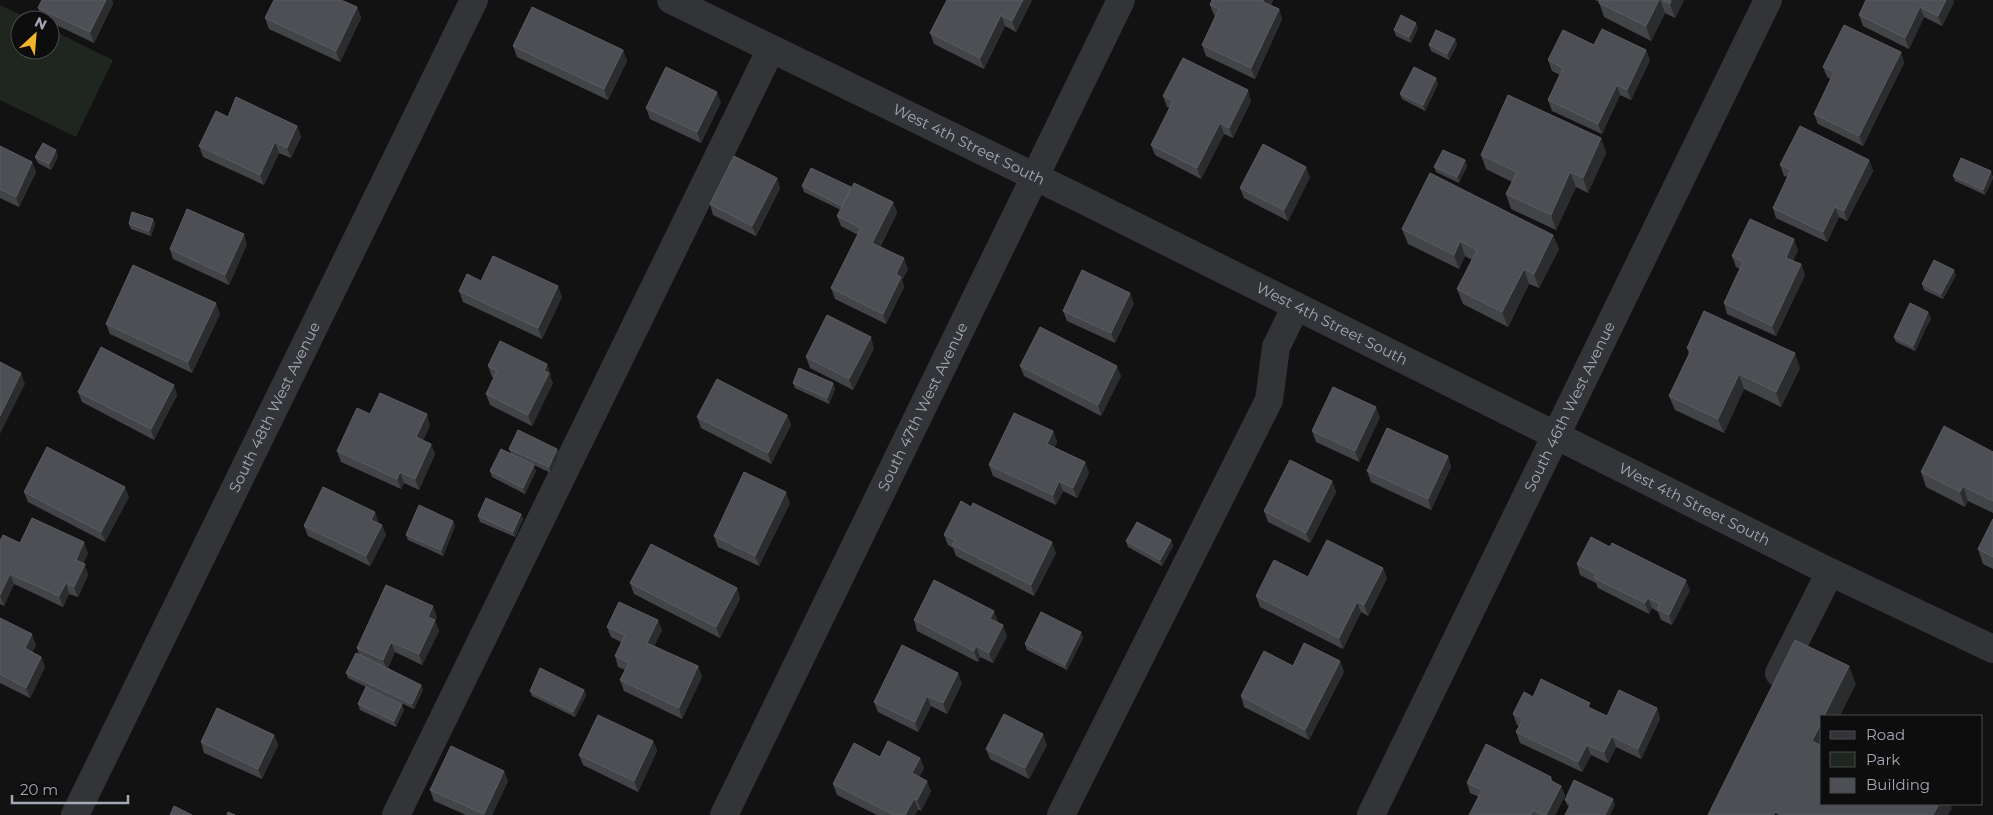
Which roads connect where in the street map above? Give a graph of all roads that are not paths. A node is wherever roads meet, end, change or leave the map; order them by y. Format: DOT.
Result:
graph roads {
  1 [pos="474,0"];
  2 [pos="671,0"];
  3 [pos="1121,0"];
  4 [pos="1768,0"];
  5 [pos="771,49"];
  6 [pos="1035,176"];
  7 [pos="1296,306"];
  8 [pos="1555,435"];
  9 [pos="1830,572"];
  10 [pos="1993,649"];
  11 [pos="1769,694"];
  12 [pos="74,815"];
  13 [pos="396,815"];
  14 [pos="724,815"];
  15 [pos="1060,815"];
  16 [pos="1371,815"];
  1 -- 12 [label="street, South 48th West Avenue"];
  2 -- 5 [label="street, West 4th Street South"];
  3 -- 6 [label="street, South 47th West Avenue"];
  4 -- 8 [label="street, South 46th West Avenue"];
  5 -- 6 [label="street, West 4th Street South"];
  5 -- 13 [label="street"];
  6 -- 7 [label="street, West 4th Street South"];
  6 -- 14 [label="street, South 47th West Avenue"];
  7 -- 8 [label="street, West 4th Street South"];
  7 -- 15 [label="street"];
  8 -- 9 [label="street, West 4th Street South"];
  8 -- 16 [label="street, South 46th West Avenue"];
  9 -- 10 [label="street, West 4th Street South"];
  9 -- 11 [label="street"];
}
